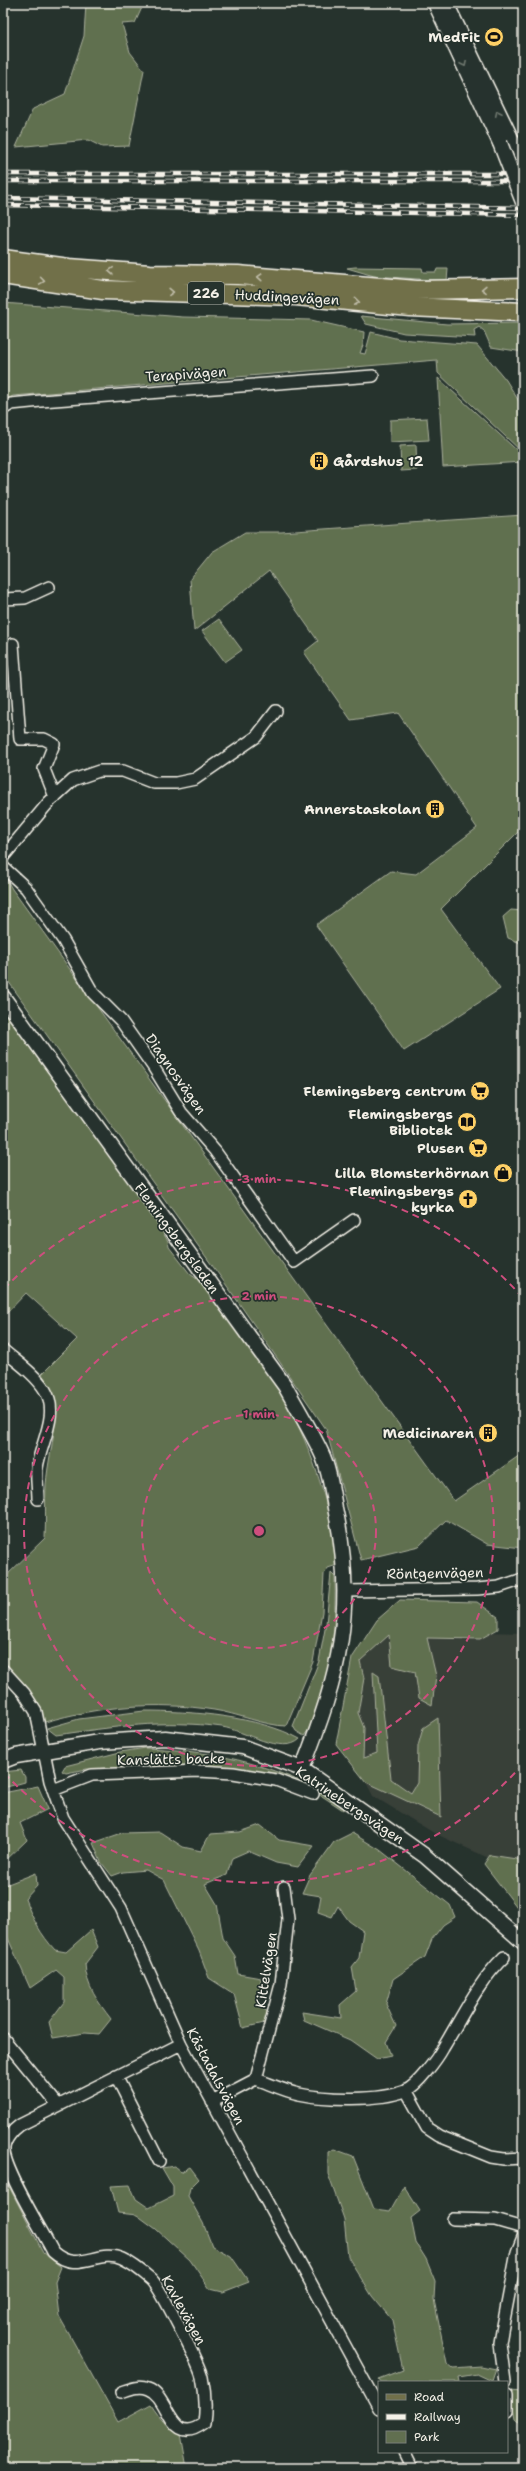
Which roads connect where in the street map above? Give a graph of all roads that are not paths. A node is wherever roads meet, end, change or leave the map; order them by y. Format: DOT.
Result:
graph roads {
  1 [pos="435,3"];
  2 [pos="446,3"];
  3 [pos="500,143"];
  4 [pos="523,163"];
  5 [pos="523,193"];
  6 [pos="523,202"];
  7 [pos="3,259"];
  8 [pos="3,275"];
  9 [pos="523,288"];
  10 [pos="520,313"];
  11 [pos="373,376"];
  12 [pos="3,409"];
  13 [pos="49,587"];
  14 [pos="3,599"];
  15 [pos="13,644"];
  16 [pos="276,711"];
  17 [pos="55,797"];
  18 [pos="3,857"];
  19 [pos="3,867"];
  20 [pos="3,997"];
  21 [pos="354,1220"];
  22 [pos="3,1350"];
  23 [pos="38,1499"];
  24 [pos="523,1579"];
  25 [pos="346,1591"];
  26 [pos="3,1670"];
  27 [pos="44,1751"];
  28 [pos="3,1761"];
  29 [pos="302,1769"];
  30 [pos="53,1790"];
  31 [pos="313,1794"];
  32 [pos="284,1887"];
  33 [pos="523,1942"];
  34 [pos="504,1957"];
  35 [pos="3,2038"];
  36 [pos="181,2044"];
  37 [pos="116,2076"];
  38 [pos="256,2079"];
  39 [pos="406,2090"];
  40 [pos="212,2102"];
  41 [pos="58,2105"];
  42 [pos="523,2158"];
  43 [pos="159,2161"];
  44 [pos="453,2219"];
  45 [pos="523,2228"];
  46 [pos="523,2237"];
  47 [pos="505,2381"];
  48 [pos="121,2392"];
  49 [pos="378,2406"];
  50 [pos="404,2453"];
  51 [pos="412,2468"];
  1 -- 3 [label="street, one-way"];
  4 -- 2 [label="street, one-way"];
  3 -- 5 [label="street, bridge"];
  3 -- 6 [label="street, bridge"];
  9 -- 7 [label="main road, Huddingevägen / 226, one-way"];
  8 -- 10 [label="main road, Huddingevägen / 226, one-way"];
  11 -- 12 [label="street, Terapivägen"];
  13 -- 14 [label="street"];
  15 -- 17 [label="street"];
  16 -- 17 [label="street"];
  17 -- 18 [label="street"];
  19 -- 21 [label="street, Diagnosvägen"];
  20 -- 25 [label="street, Flemingsbergsleden"];
  22 -- 23 [label="street"];
  24 -- 25 [label="street, Röntgenvägen"];
  25 -- 29 [label="street, Flemingsbergsleden"];
  26 -- 27 [label="street, Kästadalsvägen"];
  27 -- 28 [label="street, Katrinebergsvägen"];
  27 -- 29 [label="street, Katrinebergsvägen"];
  27 -- 30 [label="street, Kästadalsvägen"];
  29 -- 33 [label="street, Katrinebergsvägen"];
  30 -- 31 [label="street, Kanslätts backe"];
  30 -- 36 [label="street, Kästadalsvägen"];
  32 -- 38 [label="street, Kittelvägen"];
  34 -- 39 [label="street"];
  35 -- 41 [label="street"];
  36 -- 37 [label="street, Kavlevägen"];
  36 -- 40 [label="street, Kästadalsvägen"];
  37 -- 41 [label="street, Kavlevägen"];
  37 -- 43 [label="street"];
  38 -- 39 [label="street"];
  38 -- 40 [label="street"];
  39 -- 42 [label="street"];
  40 -- 49 [label="street, Kästadalsvägen"];
  41 -- 48 [label="street, Kavlevägen"];
  44 -- 45 [label="street"];
  46 -- 47 [label="street"];
  50 -- 51 [label="street"];
}
